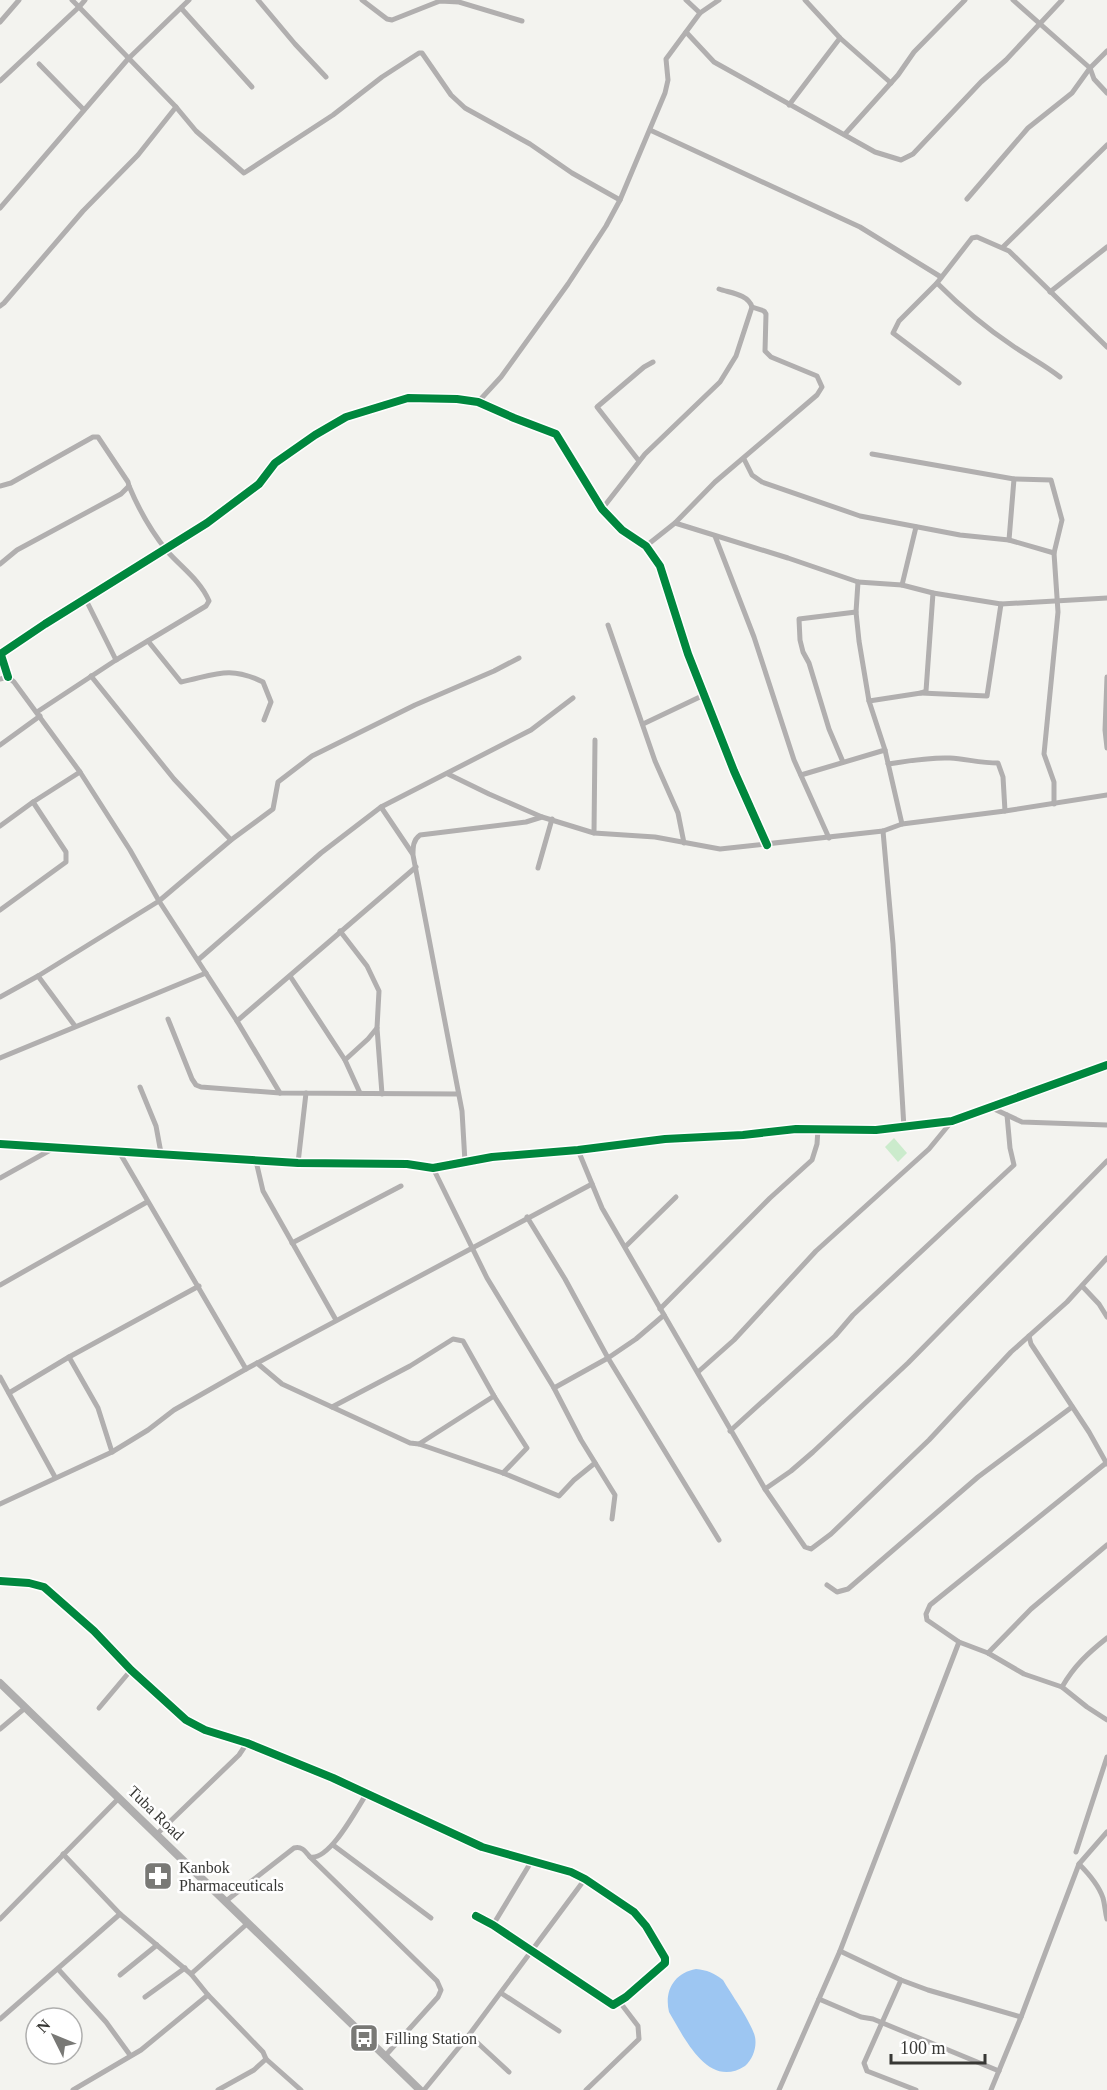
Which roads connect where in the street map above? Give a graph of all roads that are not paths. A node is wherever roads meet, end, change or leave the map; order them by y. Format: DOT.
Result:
graph roads {
  1 [pos="19,0"];
  2 [pos="72,0"];
  3 [pos="85,0"];
  4 [pos="189,0"];
  5 [pos="258,0"];
  6 [pos="362,0"];
  7 [pos="686,0"];
  8 [pos="719,0"];
  9 [pos="805,0"];
  10 [pos="965,0"];
  11 [pos="1014,0"];
  12 [pos="1062,0"];
  13 [pos="79,7"];
  14 [pos="181,8"];
  15 [pos="700,13"];
  16 [pos="522,21"];
  17 [pos="0,22"];
  18 [pos="1041,24"];
  19 [pos="686,32"];
  20 [pos="840,38"];
  21 [pos="1107,51"];
  22 [pos="128,60"];
  23 [pos="39,64"];
  24 [pos="1090,68"];
  25 [pos="326,77"];
  26 [pos="0,81"];
  27 [pos="891,82"];
  28 [pos="252,87"];
  29 [pos="1107,93"];
  30 [pos="789,105"];
  31 [pos="176,107"];
  32 [pos="84,110"];
  33 [pos="650,130"];
  34 [pos="845,134"];
  35 [pos="1107,145"];
  36 [pos="967,199"];
  37 [pos="620,200"];
  38 [pos="0,208"];
  39 [pos="1003,247"];
  40 [pos="1106,251"];
  41 [pos="941,277"];
  42 [pos="936,283"];
  43 [pos="719,289"];
  44 [pos="1050,292"];
  45 [pos="0,306"];
  46 [pos="752,307"];
  47 [pos="1107,347"];
  48 [pos="653,362"];
  49 [pos="1060,377"];
  50 [pos="959,383"];
  51 [pos="478,402"];
  52 [pos="872,454"];
  53 [pos="744,459"];
  54 [pos="639,461"];
  55 [pos="1014,479"];
  56 [pos="0,486"];
  57 [pos="129,486"];
  58 [pos="602,509"];
  59 [pos="675,523"];
  60 [pos="916,527"];
  61 [pos="715,536"];
  62 [pos="1009,540"];
  63 [pos="646,546"];
  64 [pos="167,550"];
  65 [pos="1054,553"];
  66 [pos="0,564"];
  67 [pos="858,582"];
  68 [pos="902,585"];
  69 [pos="933,593"];
  70 [pos="1107,598"];
  71 [pos="86,600"];
  72 [pos="1057,600"];
  73 [pos="1001,604"];
  74 [pos="856,612"];
  75 [pos="608,625"];
  76 [pos="148,641"];
  77 [pos="519,658"];
  78 [pos="116,660"];
  79 [pos="91,676"];
  80 [pos="8,677"];
  81 [pos="1107,677"];
  82 [pos="0,679"];
  83 [pos="921,693"];
  84 [pos="704,695"];
  85 [pos="573,698"];
  86 [pos="869,701"];
  87 [pos="39,714"];
  88 [pos="264,720"];
  89 [pos="643,724"];
  90 [pos="595,740"];
  91 [pos="0,745"];
  92 [pos="1107,748"];
  93 [pos="885,750"];
  94 [pos="843,762"];
  95 [pos="888,764"];
  96 [pos="80,772"];
  97 [pos="448,774"];
  98 [pos="801,776"];
  99 [pos="1107,795"];
  100 [pos="33,802"];
  101 [pos="1054,804"];
  102 [pos="381,807"];
  103 [pos="1005,811"];
  104 [pos="542,817"];
  105 [pos="552,819"];
  106 [pos="902,824"];
  107 [pos="0,826"];
  108 [pos="883,831"];
  109 [pos="594,833"];
  110 [pos="829,838"];
  111 [pos="231,840"];
  112 [pos="684,843"];
  113 [pos="767,845"];
  114 [pos="413,855"];
  115 [pos="416,867"];
  116 [pos="538,868"];
  117 [pos="159,901"];
  118 [pos="0,910"];
  119 [pos="340,932"];
  120 [pos="198,960"];
  121 [pos="206,973"];
  122 [pos="38,976"];
  123 [pos="290,976"];
  124 [pos="0,997"];
  125 [pos="168,1019"];
  126 [pos="237,1021"];
  127 [pos="75,1026"];
  128 [pos="377,1028"];
  129 [pos="0,1058"];
  130 [pos="345,1060"];
  131 [pos="1107,1065"];
  132 [pos="140,1087"];
  133 [pos="280,1093"];
  134 [pos="306,1093"];
  135 [pos="360,1093"];
  136 [pos="382,1094"];
  137 [pos="458,1094"];
  138 [pos="992,1108"];
  139 [pos="1007,1115"];
  140 [pos="952,1121"];
  141 [pos="1107,1125"];
  142 [pos="904,1128"];
  143 [pos="818,1130"];
  144 [pos="0,1144"];
  145 [pos="54,1148"];
  146 [pos="118,1150"];
  147 [pos="578,1150"];
  148 [pos="161,1153"];
  149 [pos="256,1161"];
  150 [pos="1107,1161"];
  151 [pos="465,1162"];
  152 [pos="298,1163"];
  153 [pos="433,1168"];
  154 [pos="0,1178"];
  155 [pos="592,1184"];
  156 [pos="401,1186"];
  157 [pos="676,1197"];
  158 [pos="147,1202"];
  159 [pos="527,1217"];
  160 [pos="292,1243"];
  161 [pos="626,1246"];
  162 [pos="472,1249"];
  163 [pos="1107,1258"];
  164 [pos="0,1285"];
  165 [pos="199,1286"];
  166 [pos="1082,1286"];
  167 [pos="662,1312"];
  168 [pos="1107,1317"];
  169 [pos="336,1320"];
  170 [pos="1029,1336"];
  171 [pos="69,1357"];
  172 [pos="608,1359"];
  173 [pos="257,1363"];
  174 [pos="246,1369"];
  175 [pos="698,1372"];
  176 [pos="0,1377"];
  177 [pos="554,1388"];
  178 [pos="9,1393"];
  179 [pos="494,1396"];
  180 [pos="332,1407"];
  181 [pos="1072,1407"];
  182 [pos="730,1431"];
  183 [pos="419,1444"];
  184 [pos="112,1452"];
  185 [pos="595,1463"];
  186 [pos="1106,1463"];
  187 [pos="503,1473"];
  188 [pos="55,1477"];
  189 [pos="765,1489"];
  190 [pos="0,1504"];
  191 [pos="612,1519"];
  192 [pos="719,1540"];
  193 [pos="1107,1545"];
  194 [pos="0,1581"];
  195 [pos="827,1585"];
  196 [pos="1107,1638"];
  197 [pos="959,1642"];
  198 [pos="988,1653"];
  199 [pos="131,1670"];
  200 [pos="0,1683"];
  201 [pos="1062,1687"];
  202 [pos="25,1708"];
  203 [pos="99,1708"];
  204 [pos="1107,1720"];
  205 [pos="0,1729"];
  206 [pos="247,1743"];
  207 [pos="1107,1757"];
  208 [pos="367,1792"];
  209 [pos="119,1798"];
  210 [pos="1107,1832"];
  211 [pos="156,1835"];
  212 [pos="1107,1840"];
  213 [pos="1098,1842"];
  214 [pos="333,1845"];
  215 [pos="1076,1852"];
  216 [pos="63,1854"];
  217 [pos="310,1857"];
  218 [pos="531,1862"];
  219 [pos="1079,1864"];
  220 [pos="585,1879"];
  221 [pos="226,1901"];
  222 [pos="120,1914"];
  223 [pos="476,1916"];
  224 [pos="431,1918"];
  225 [pos="1107,1918"];
  226 [pos="0,1919"];
  227 [pos="248,1923"];
  228 [pos="493,1925"];
  229 [pos="157,1945"];
  230 [pos="840,1951"];
  231 [pos="531,1952"];
  232 [pos="185,1968"];
  233 [pos="58,1969"];
  234 [pos="191,1974"];
  235 [pos="120,1975"];
  236 [pos="901,1980"];
  237 [pos="501,1993"];
  238 [pos="208,1995"];
  239 [pos="145,1997"];
  240 [pos="819,1999"];
  241 [pos="619,2001"];
  242 [pos="1021,2017"];
  243 [pos="0,2019"];
  244 [pos="881,2022"];
  245 [pos="559,2031"];
  246 [pos="469,2035"];
  247 [pos="130,2055"];
  248 [pos="384,2056"];
  249 [pos="266,2059"];
  250 [pos="509,2072"];
  251 [pos="999,2072"];
  252 [pos="419,2089"];
  253 [pos="73,2090"];
  254 [pos="218,2090"];
  255 [pos="301,2090"];
  256 [pos="586,2090"];
  257 [pos="779,2090"];
  258 [pos="916,2090"];
  259 [pos="991,2090"];
  1 -- 17 [label="street"];
  2 -- 13 [label="street"];
  3 -- 13 [label="street"];
  4 -- 14 [label="street"];
  5 -- 25 [label="street"];
  6 -- 16 [label="street"];
  7 -- 15 [label="street"];
  8 -- 15 [label="street"];
  9 -- 20 [label="street"];
  10 -- 27 [label="street"];
  11 -- 18 [label="street"];
  12 -- 18 [label="street"];
  13 -- 22 [label="street"];
  13 -- 26 [label="street"];
  14 -- 22 [label="street"];
  14 -- 28 [label="street"];
  15 -- 19 [label="street"];
  18 -- 24 [label="street"];
  18 -- 34 [label="street"];
  19 -- 30 [label="street"];
  19 -- 33 [label="street"];
  20 -- 27 [label="street"];
  20 -- 30 [label="street"];
  21 -- 24 [label="street"];
  22 -- 31 [label="street"];
  22 -- 32 [label="street"];
  23 -- 32 [label="street"];
  24 -- 29 [label="street"];
  24 -- 36 [label="street"];
  27 -- 34 [label="street"];
  30 -- 34 [label="street"];
  31 -- 37 [label="street"];
  31 -- 45 [label="street"];
  32 -- 38 [label="street"];
  33 -- 37 [label="street"];
  33 -- 41 [label="street"];
  35 -- 39 [label="street"];
  37 -- 51 [label="street"];
  39 -- 41 [label="street"];
  39 -- 44 [label="street"];
  40 -- 44 [label="street"];
  41 -- 42 [label="street"];
  42 -- 49 [label="street"];
  42 -- 50 [label="street"];
  43 -- 46 [label="street"];
  44 -- 47 [label="street"];
  46 -- 53 [label="street"];
  46 -- 54 [label="street"];
  48 -- 54 [label="street"];
  51 -- 58 [label="street"];
  51 -- 64 [label="street"];
  52 -- 55 [label="street"];
  53 -- 59 [label="street"];
  53 -- 60 [label="street"];
  54 -- 58 [label="street"];
  55 -- 62 [label="street"];
  55 -- 65 [label="street"];
  56 -- 57 [label="street"];
  57 -- 64 [label="street"];
  57 -- 66 [label="street"];
  58 -- 63 [label="street"];
  59 -- 61 [label="street"];
  59 -- 63 [label="street"];
  60 -- 62 [label="street"];
  60 -- 68 [label="street"];
  61 -- 67 [label="street"];
  61 -- 98 [label="street"];
  62 -- 65 [label="street"];
  63 -- 84 [label="street"];
  64 -- 71 [label="street"];
  64 -- 76 [label="street"];
  65 -- 72 [label="street"];
  67 -- 68 [label="street"];
  67 -- 74 [label="street"];
  68 -- 69 [label="street"];
  69 -- 73 [label="street"];
  69 -- 83 [label="street"];
  70 -- 72 [label="street"];
  71 -- 78 [label="street"];
  71 -- 80 [label="street"];
  72 -- 73 [label="street"];
  72 -- 101 [label="street"];
  73 -- 83 [label="street"];
  74 -- 86 [label="street"];
  74 -- 94 [label="street"];
  75 -- 89 [label="street"];
  76 -- 78 [label="street"];
  76 -- 88 [label="street"];
  77 -- 111 [label="street"];
  78 -- 79 [label="street"];
  79 -- 87 [label="street"];
  79 -- 111 [label="street"];
  80 -- 82 [label="street"];
  80 -- 87 [label="street"];
  81 -- 92 [label="street"];
  83 -- 86 [label="street"];
  84 -- 89 [label="street"];
  84 -- 113 [label="street"];
  85 -- 97 [label="street"];
  86 -- 93 [label="street"];
  87 -- 91 [label="street"];
  87 -- 96 [label="street"];
  89 -- 112 [label="street"];
  90 -- 109 [label="street"];
  93 -- 94 [label="street"];
  93 -- 95 [label="street"];
  94 -- 98 [label="street"];
  95 -- 103 [label="street"];
  95 -- 106 [label="street"];
  96 -- 100 [label="street"];
  96 -- 117 [label="street"];
  97 -- 102 [label="street"];
  97 -- 104 [label="street"];
  98 -- 110 [label="street"];
  99 -- 101 [label="street"];
  100 -- 107 [label="street"];
  100 -- 118 [label="street"];
  101 -- 103 [label="street"];
  102 -- 114 [label="street"];
  102 -- 120 [label="street"];
  103 -- 106 [label="street"];
  104 -- 105 [label="street"];
  104 -- 114 [label="street"];
  105 -- 109 [label="street"];
  105 -- 116 [label="street"];
  106 -- 108 [label="street"];
  108 -- 110 [label="street"];
  108 -- 142 [label="street"];
  109 -- 112 [label="street"];
  110 -- 113 [label="street"];
  111 -- 117 [label="street"];
  112 -- 113 [label="street"];
  114 -- 115 [label="street"];
  115 -- 119 [label="street"];
  115 -- 137 [label="street"];
  117 -- 120 [label="street"];
  117 -- 122 [label="street"];
  119 -- 123 [label="street"];
  119 -- 128 [label="street"];
  120 -- 121 [label="street"];
  121 -- 126 [label="street"];
  121 -- 127 [label="street"];
  122 -- 124 [label="street"];
  122 -- 127 [label="street"];
  123 -- 126 [label="street"];
  123 -- 130 [label="street"];
  125 -- 133 [label="street"];
  126 -- 133 [label="street"];
  127 -- 129 [label="street"];
  128 -- 130 [label="street"];
  128 -- 136 [label="street"];
  130 -- 135 [label="street"];
  131 -- 138 [label="street"];
  132 -- 148 [label="street"];
  133 -- 134 [label="street"];
  134 -- 135 [label="street"];
  134 -- 152 [label="street"];
  135 -- 136 [label="street"];
  136 -- 137 [label="street"];
  137 -- 151 [label="street"];
  138 -- 139 [label="street"];
  138 -- 140 [label="street"];
  139 -- 141 [label="street"];
  139 -- 182 [label="street"];
  140 -- 142 [label="street"];
  140 -- 175 [label="street"];
  142 -- 143 [label="street"];
  143 -- 147 [label="street"];
  143 -- 167 [label="street"];
  144 -- 145 [label="street"];
  145 -- 146 [label="street"];
  145 -- 154 [label="street"];
  146 -- 148 [label="street"];
  146 -- 158 [label="street"];
  147 -- 151 [label="street"];
  147 -- 155 [label="street"];
  148 -- 149 [label="street"];
  149 -- 152 [label="street"];
  149 -- 160 [label="street"];
  150 -- 189 [label="street"];
  151 -- 153 [label="street"];
  152 -- 153 [label="street"];
  153 -- 162 [label="street"];
  155 -- 159 [label="street"];
  155 -- 161 [label="street"];
  156 -- 160 [label="street"];
  157 -- 161 [label="street"];
  158 -- 164 [label="street"];
  158 -- 165 [label="street"];
  159 -- 162 [label="street"];
  159 -- 172 [label="street"];
  160 -- 169 [label="street"];
  161 -- 167 [label="street"];
  162 -- 169 [label="street"];
  162 -- 177 [label="street"];
  163 -- 166 [label="street"];
  165 -- 171 [label="street"];
  165 -- 174 [label="street"];
  166 -- 168 [label="street"];
  166 -- 170 [label="street"];
  167 -- 172 [label="street"];
  167 -- 175 [label="street"];
  169 -- 173 [label="street"];
  170 -- 181 [label="street"];
  170 -- 189 [label="street"];
  171 -- 178 [label="street"];
  171 -- 184 [label="street"];
  172 -- 177 [label="street"];
  172 -- 192 [label="street"];
  173 -- 174 [label="street"];
  173 -- 180 [label="street"];
  174 -- 184 [label="street"];
  175 -- 182 [label="street"];
  176 -- 178 [label="street"];
  177 -- 185 [label="street"];
  178 -- 188 [label="street"];
  179 -- 180 [label="street"];
  179 -- 183 [label="street"];
  179 -- 187 [label="street"];
  180 -- 183 [label="street"];
  181 -- 186 [label="street"];
  181 -- 195 [label="street"];
  182 -- 189 [label="street"];
  183 -- 187 [label="street"];
  184 -- 188 [label="street"];
  185 -- 187 [label="street"];
  185 -- 191 [label="street"];
  186 -- 197 [label="street"];
  188 -- 190 [label="street"];
  193 -- 198 [label="street"];
  194 -- 199 [label="street"];
  196 -- 201 [label="street"];
  197 -- 198 [label="street"];
  197 -- 230 [label="street"];
  198 -- 201 [label="street"];
  199 -- 203 [label="street"];
  199 -- 206 [label="street"];
  200 -- 202 [label="street, Tuba Road"];
  201 -- 204 [label="street"];
  202 -- 205 [label="street"];
  202 -- 209 [label="street, Tuba Road"];
  206 -- 208 [label="street"];
  206 -- 211 [label="street"];
  207 -- 215 [label="street"];
  208 -- 214 [label="street"];
  208 -- 218 [label="street"];
  209 -- 211 [label="street, Tuba Road"];
  209 -- 216 [label="street"];
  210 -- 213 [label="street"];
  211 -- 221 [label="street, Tuba Road"];
  212 -- 213 [label="street"];
  213 -- 219 [label="street"];
  214 -- 217 [label="street"];
  214 -- 224 [label="street"];
  216 -- 222 [label="street"];
  216 -- 226 [label="street"];
  217 -- 221 [label="street"];
  217 -- 248 [label="street"];
  218 -- 220 [label="street"];
  218 -- 228 [label="street"];
  219 -- 225 [label="street"];
  219 -- 242 [label="street"];
  220 -- 231 [label="street"];
  220 -- 241 [label="street"];
  221 -- 227 [label="street, Tuba Road"];
  222 -- 229 [label="street"];
  222 -- 233 [label="street"];
  223 -- 228 [label="street"];
  227 -- 234 [label="street"];
  227 -- 248 [label="street, Tuba Road"];
  228 -- 231 [label="street"];
  229 -- 232 [label="street"];
  229 -- 235 [label="street"];
  230 -- 236 [label="street"];
  230 -- 240 [label="street"];
  231 -- 237 [label="street"];
  231 -- 241 [label="street"];
  232 -- 234 [label="street"];
  232 -- 239 [label="street"];
  233 -- 243 [label="street"];
  233 -- 247 [label="street"];
  234 -- 238 [label="street"];
  236 -- 242 [label="street"];
  236 -- 244 [label="street"];
  237 -- 245 [label="street"];
  237 -- 246 [label="street"];
  238 -- 247 [label="street"];
  238 -- 249 [label="street"];
  240 -- 244 [label="street"];
  240 -- 257 [label="street"];
  241 -- 256 [label="street"];
  242 -- 251 [label="street"];
  244 -- 251 [label="street"];
  244 -- 258 [label="street"];
  246 -- 250 [label="street"];
  246 -- 252 [label="street"];
  247 -- 253 [label="street"];
  248 -- 252 [label="street, Tuba Road"];
  249 -- 254 [label="street"];
  249 -- 255 [label="street"];
  251 -- 259 [label="street"];
}
